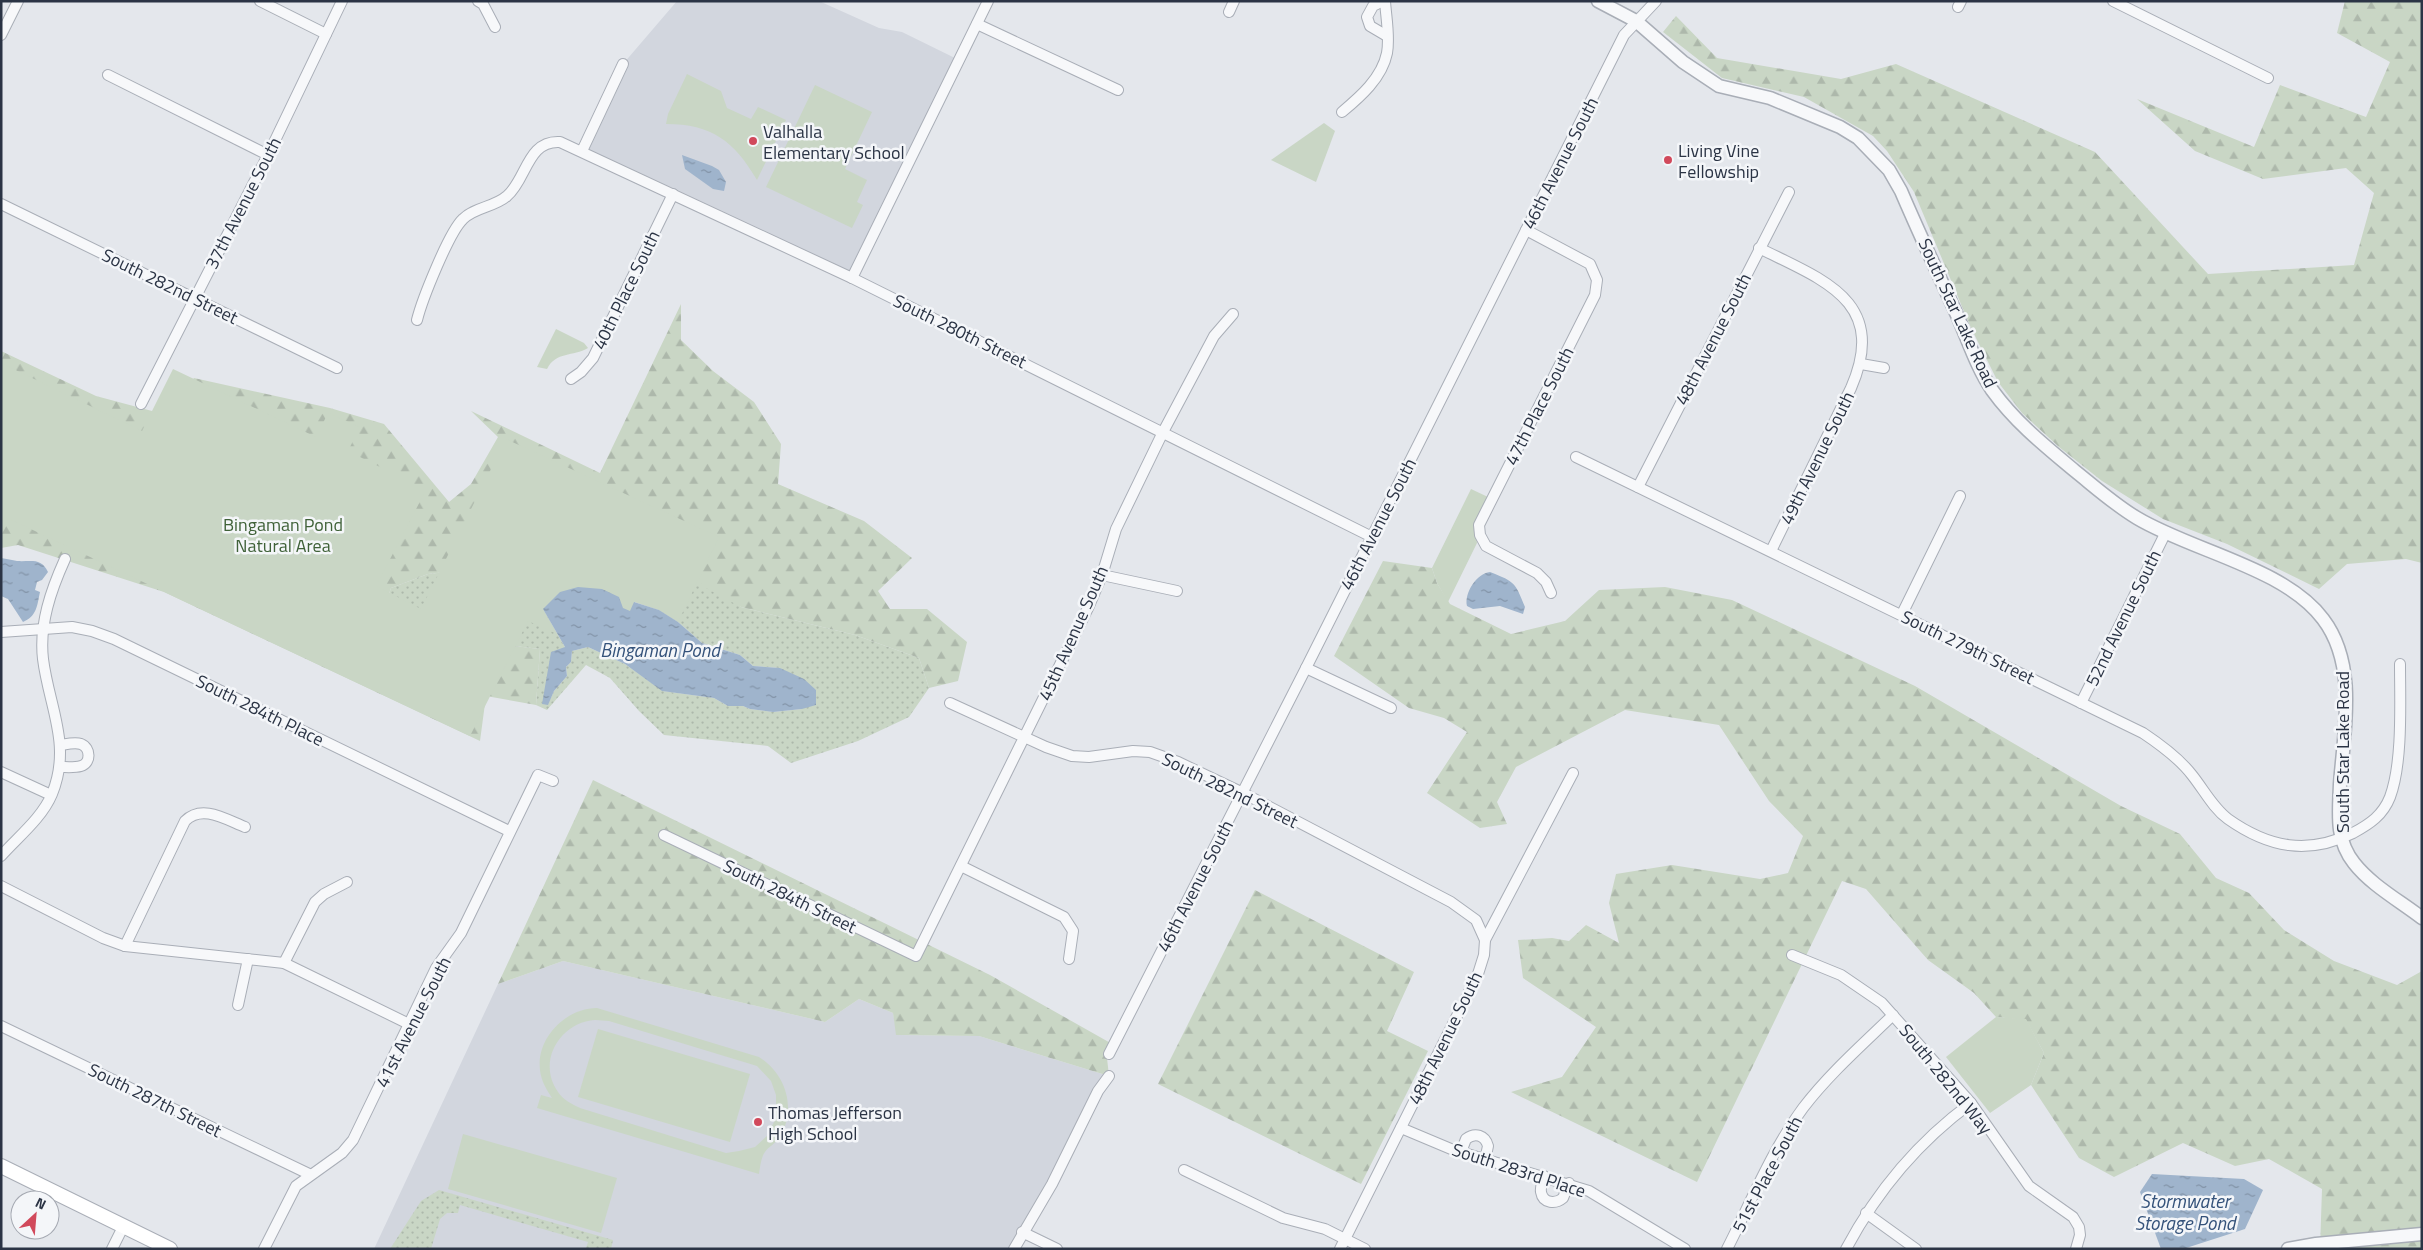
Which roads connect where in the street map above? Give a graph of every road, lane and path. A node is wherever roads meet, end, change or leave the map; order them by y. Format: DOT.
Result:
graph roads {
  1 [pos="18,1"];
  2 [pos="260,1"];
  3 [pos="342,1"];
  4 [pos="478,1"];
  5 [pos="988,1"];
  6 [pos="1234,1"];
  7 [pos="1384,1"];
  8 [pos="1598,1"];
  9 [pos="1656,1"];
  10 [pos="2113,1"];
  11 [pos="1229,12"];
  12 [pos="1636,21"];
  13 [pos="977,24"];
  14 [pos="495,27"];
  15 [pos="326,34"];
  16 [pos="1,35"];
  17 [pos="1387,36"];
  18 [pos="623,64"];
  19 [pos="108,74"];
  20 [pos="2268,78"];
  21 [pos="1118,90"];
  22 [pos="1342,112"];
  23 [pos="582,151"];
  24 [pos="268,155"];
  25 [pos="1789,192"];
  26 [pos="673,194"];
  27 [pos="1,204"];
  28 [pos="1526,230"];
  29 [pos="1759,248"];
  30 [pos="852,278"];
  31 [pos="194,298"];
  32 [pos="1233,314"];
  33 [pos="417,320"];
  34 [pos="1861,364"];
  35 [pos="338,368"];
  36 [pos="1884,368"];
  37 [pos="571,379"];
  38 [pos="142,404"];
  39 [pos="1163,432"];
  40 [pos="1576,456"];
  41 [pos="1638,487"];
  42 [pos="1960,496"];
  43 [pos="2166,532"];
  44 [pos="1372,536"];
  45 [pos="1771,551"];
  46 [pos="65,559"];
  47 [pos="1102,575"];
  48 [pos="1177,591"];
  49 [pos="1551,593"];
  50 [pos="1902,614"];
  51 [pos="44,630"];
  52 [pos="1,632"];
  53 [pos="2400,664"];
  54 [pos="1306,668"];
  55 [pos="2081,703"];
  56 [pos="950,704"];
  57 [pos="1391,708"];
  58 [pos="1026,738"];
  59 [pos="61,745"];
  60 [pos="60,767"];
  61 [pos="1,772"];
  62 [pos="1573,773"];
  63 [pos="553,782"];
  64 [pos="1243,793"];
  65 [pos="51,795"];
  66 [pos="245,827"];
  67 [pos="509,831"];
  68 [pos="664,835"];
  69 [pos="2340,839"];
  70 [pos="1,856"];
  71 [pos="961,866"];
  72 [pos="347,882"];
  73 [pos="1,886"];
  74 [pos="2422,918"];
  75 [pos="1485,940"];
  76 [pos="124,946"];
  77 [pos="1792,955"];
  78 [pos="916,956"];
  79 [pos="248,959"];
  80 [pos="1069,959"];
  81 [pos="284,963"];
  82 [pos="238,1005"];
  83 [pos="1893,1015"];
  84 [pos="408,1024"];
  85 [pos="1,1026"];
  86 [pos="1109,1054"];
  87 [pos="1109,1076"];
  88 [pos="1971,1103"];
  89 [pos="1401,1128"];
  90 [pos="1461,1152"];
  91 [pos="1485,1160"];
  92 [pos="1,1166"];
  93 [pos="1184,1170"];
  94 [pos="310,1174"];
  95 [pos="1544,1176"];
  96 [pos="1569,1183"];
  97 [pos="1866,1213"];
  98 [pos="123,1227"];
  99 [pos="1022,1232"];
  100 [pos="2422,1234"];
  101 [pos="1345,1239"];
  102 [pos="112,1249"];
  103 [pos="170,1249"];
  104 [pos="264,1249"];
  105 [pos="1014,1249"];
  106 [pos="1057,1249"];
  107 [pos="1340,1249"];
  108 [pos="1365,1249"];
  109 [pos="1685,1249"];
  110 [pos="1727,1249"];
  111 [pos="1846,1249"];
  112 [pos="1916,1249"];
  113 [pos="2076,1249"];
  114 [pos="2288,1249"];
  1 -- 16 [label="street"];
  2 -- 15 [label="street"];
  3 -- 15 [label="street, 37th Avenue South"];
  4 -- 14 [label="street"];
  5 -- 13 [label="street"];
  6 -- 11 [label="street"];
  7 -- 17 [label="street"];
  7 -- 17 [label="street"];
  8 -- 12 [label="street, South Star Lake Road"];
  9 -- 12 [label="street, 46th Avenue South"];
  10 -- 20 [label="street"];
  12 -- 28 [label="street, 46th Avenue South"];
  12 -- 43 [label="street, South Star Lake Road"];
  13 -- 21 [label="street"];
  13 -- 30 [label="street"];
  15 -- 24 [label="street, 37th Avenue South"];
  17 -- 22 [label="street"];
  18 -- 23 [label="street"];
  19 -- 24 [label="street"];
  23 -- 26 [label="street, South 280th Street"];
  23 -- 33 [label="street, South 280th Street"];
  24 -- 31 [label="street, 37th Avenue South"];
  25 -- 29 [label="street, 48th Avenue South"];
  26 -- 30 [label="street, South 280th Street"];
  26 -- 37 [label="street, 40th Place South"];
  27 -- 31 [label="street, South 282nd Street"];
  28 -- 44 [label="street, 46th Avenue South"];
  28 -- 49 [label="street, 47th Place South"];
  29 -- 34 [label="street, 49th Avenue South"];
  29 -- 41 [label="street, 48th Avenue South"];
  30 -- 39 [label="street, South 280th Street"];
  31 -- 35 [label="street, South 282nd Street"];
  31 -- 38 [label="street, 37th Avenue South"];
  32 -- 39 [label="street, 45th Avenue South"];
  34 -- 36 [label="street"];
  34 -- 45 [label="street, 49th Avenue South"];
  39 -- 44 [label="street, South 280th Street"];
  39 -- 47 [label="street, 45th Avenue South"];
  40 -- 41 [label="street, South 279th Street"];
  41 -- 45 [label="street, South 279th Street"];
  42 -- 50 [label="street"];
  43 -- 55 [label="street, 52nd Avenue South"];
  43 -- 69 [label="street, South Star Lake Road"];
  44 -- 54 [label="street, 46th Avenue South"];
  45 -- 50 [label="street, South 279th Street"];
  46 -- 51 [label="street"];
  47 -- 48 [label="street"];
  47 -- 58 [label="street, 45th Avenue South"];
  50 -- 55 [label="street, South 279th Street"];
  51 -- 52 [label="street, South 284th Place"];
  51 -- 59 [label="street"];
  51 -- 67 [label="street, South 284th Place"];
  53 -- 69 [label="street, South 279th Street"];
  54 -- 57 [label="street"];
  54 -- 64 [label="street, 46th Avenue South"];
  55 -- 69 [label="street, South 279th Street"];
  56 -- 58 [label="street, South 282nd Street"];
  58 -- 64 [label="street, South 282nd Street"];
  58 -- 71 [label="street, 45th Avenue South"];
  59 -- 60 [label="street"];
  59 -- 60 [label="street"];
  60 -- 65 [label="street"];
  61 -- 65 [label="street"];
  62 -- 75 [label="street, 48th Avenue South"];
  63 -- 67 [label="street, 41st Avenue South"];
  64 -- 75 [label="street, South 282nd Street"];
  64 -- 86 [label="street, 46th Avenue South"];
  65 -- 70 [label="street"];
  66 -- 76 [label="street"];
  67 -- 84 [label="street, 41st Avenue South"];
  68 -- 78 [label="street, South 284th Street"];
  69 -- 74 [label="street, South Star Lake Road"];
  71 -- 78 [label="street, 45th Avenue South"];
  71 -- 80 [label="street"];
  72 -- 81 [label="street"];
  73 -- 76 [label="street"];
  75 -- 89 [label="street, 48th Avenue South"];
  76 -- 79 [label="street"];
  77 -- 83 [label="street, South 282nd Way"];
  79 -- 81 [label="street"];
  79 -- 82 [label="street"];
  81 -- 84 [label="street"];
  83 -- 88 [label="street, South 282nd Way"];
  83 -- 110 [label="street, 51st Place South"];
  84 -- 94 [label="street, 41st Avenue South"];
  85 -- 94 [label="street, South 287th Street"];
  87 -- 99 [label="street"];
  88 -- 97 [label="street"];
  88 -- 113 [label="street, South 282nd Way"];
  89 -- 90 [label="street, South 283rd Place"];
  89 -- 101 [label="street, 48th Avenue South"];
  90 -- 91 [label="street, South 283rd Place"];
  90 -- 91 [label="street"];
  91 -- 95 [label="street, South 283rd Place"];
  92 -- 98 [label="main road"];
  93 -- 101 [label="street"];
  94 -- 104 [label="street, 41st Avenue South"];
  95 -- 96 [label="street, South 283rd Place"];
  95 -- 96 [label="street"];
  96 -- 109 [label="street, South 283rd Place"];
  97 -- 111 [label="street"];
  97 -- 112 [label="street"];
  98 -- 102 [label="street"];
  98 -- 103 [label="main road"];
  99 -- 105 [label="street"];
  99 -- 106 [label="street"];
  100 -- 114 [label="street"];
  101 -- 107 [label="street, 48th Avenue South"];
  101 -- 108 [label="street"];
}
